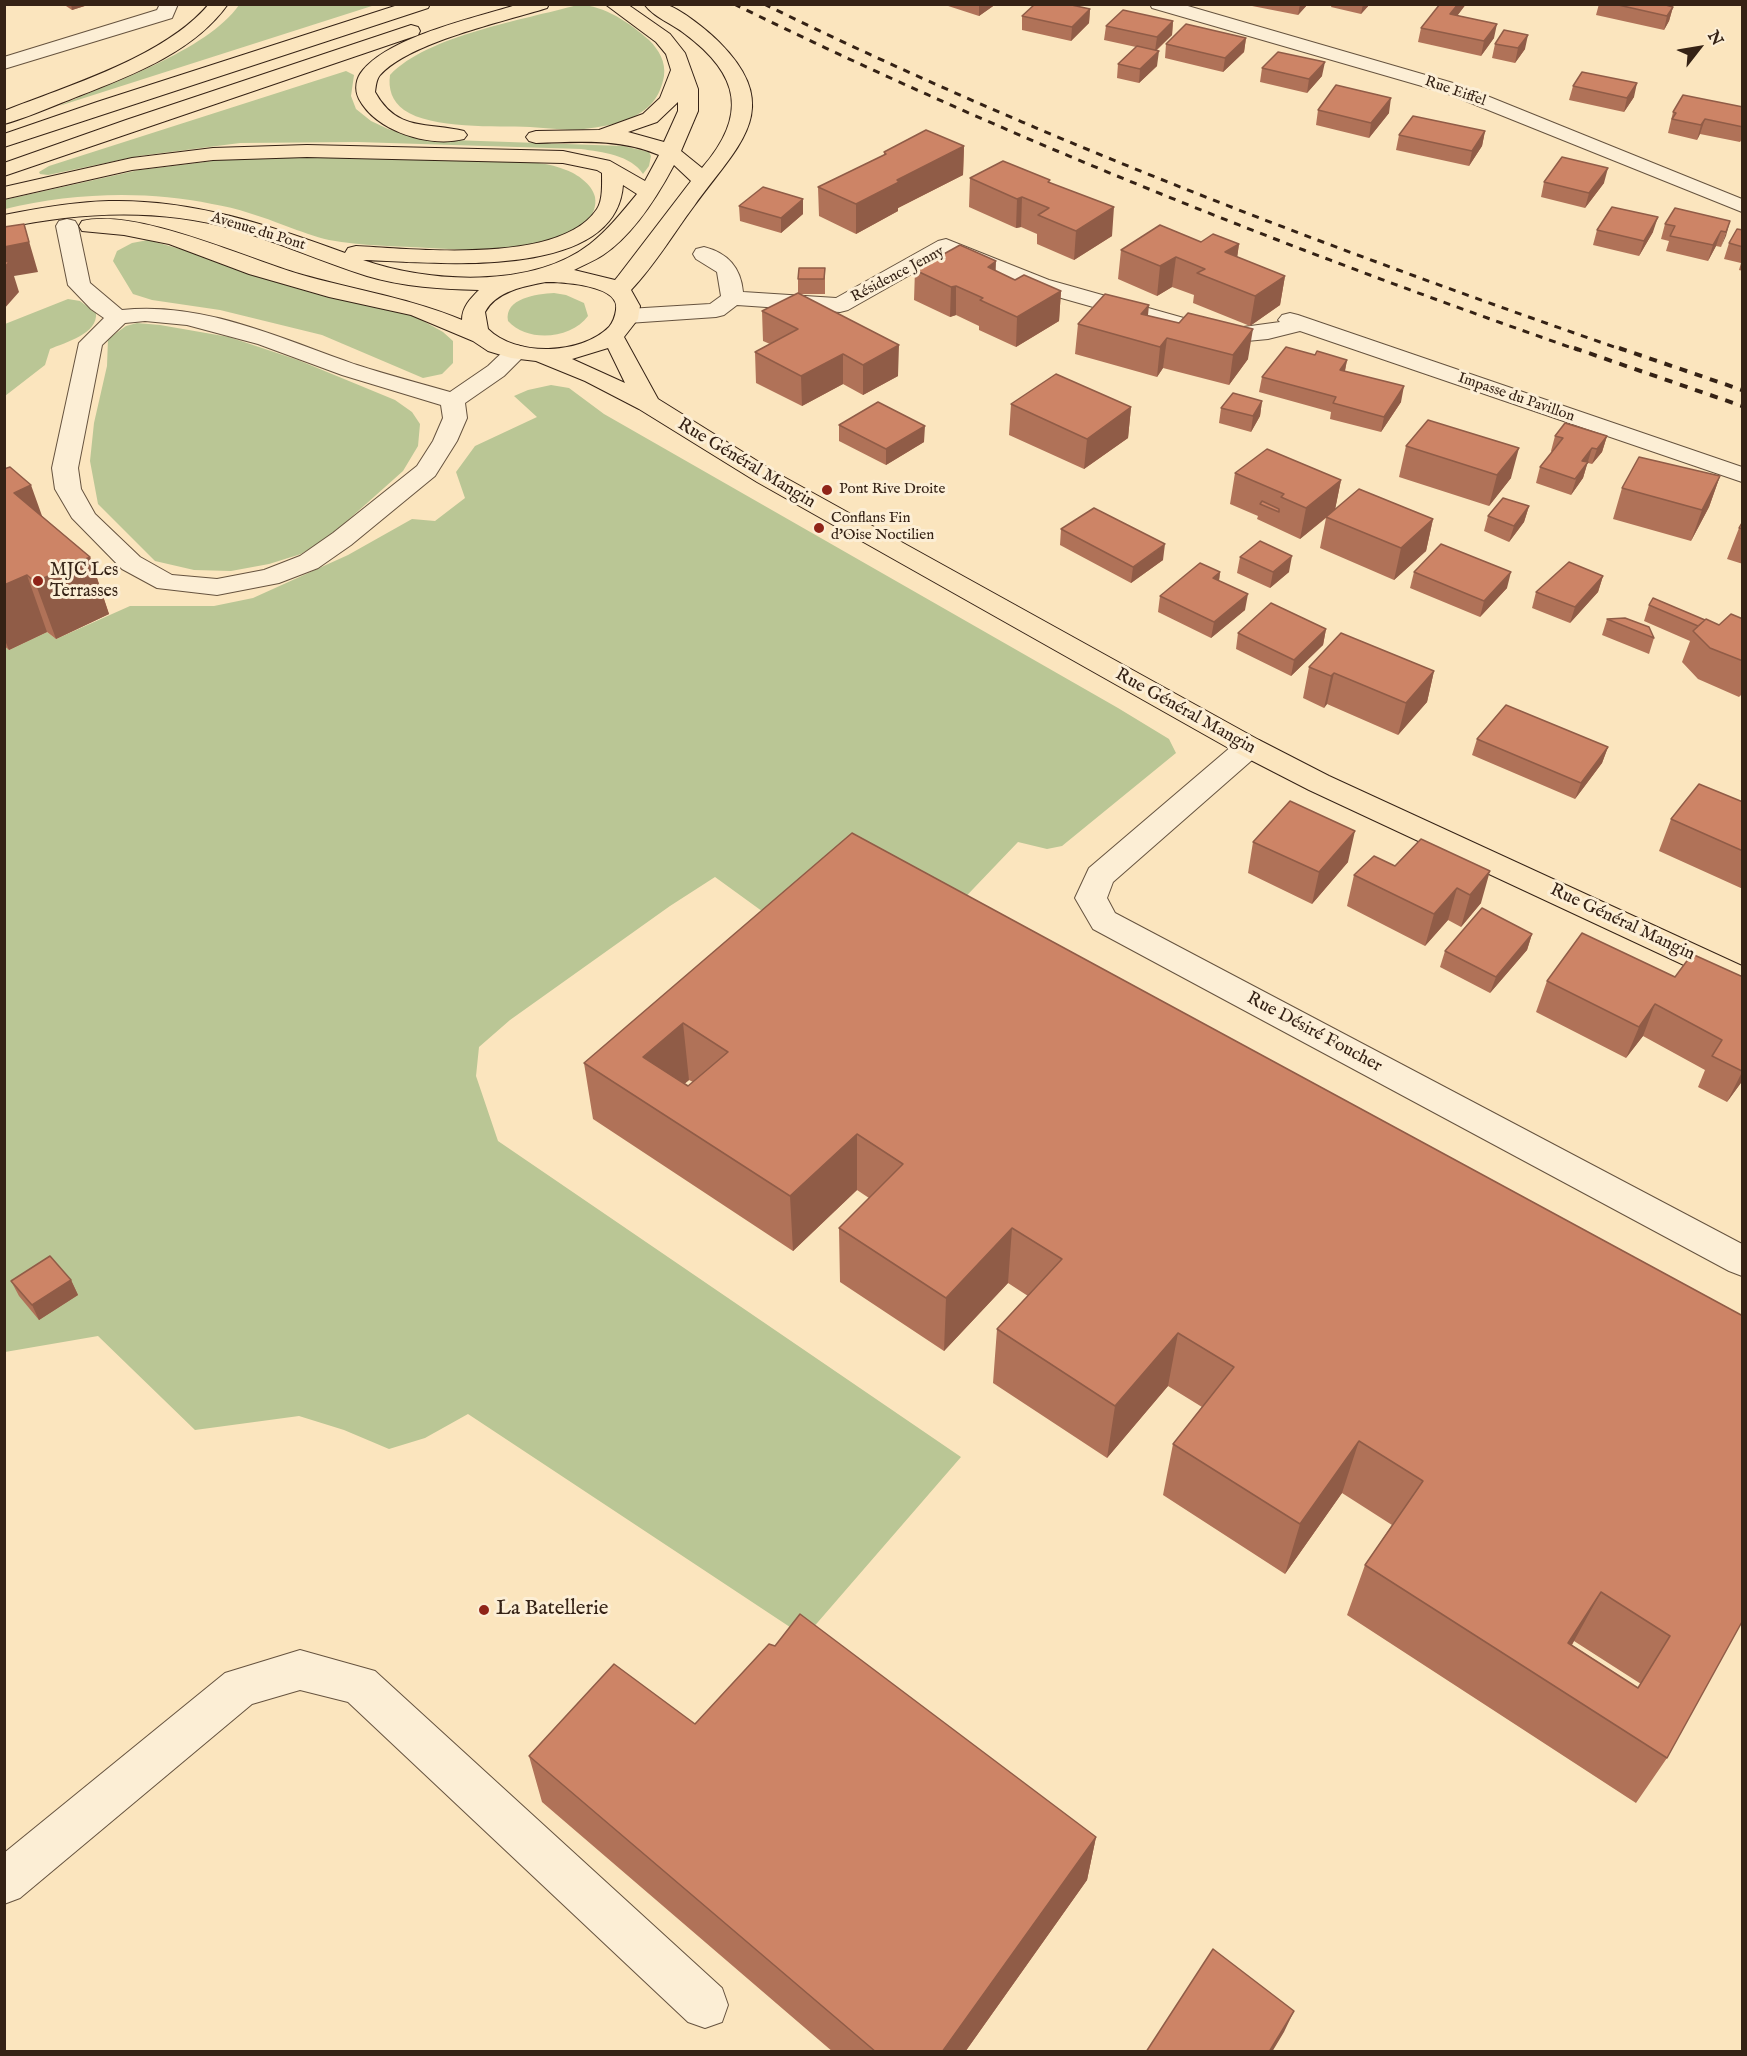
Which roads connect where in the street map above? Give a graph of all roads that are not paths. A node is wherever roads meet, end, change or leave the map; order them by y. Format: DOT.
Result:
graph roads {
  1 [pos="169,4"];
  2 [pos="219,4"];
  3 [pos="421,4"];
  4 [pos="495,4"];
  5 [pos="540,4"];
  6 [pos="614,4"];
  7 [pos="653,4"];
  8 [pos="1159,4"];
  9 [pos="4,63"];
  10 [pos="682,68"];
  11 [pos="4,118"];
  12 [pos="487,136"];
  13 [pos="517,136"];
  14 [pos="597,137"];
  15 [pos="4,141"];
  16 [pos="671,152"];
  17 [pos="4,170"];
  18 [pos="613,171"];
  19 [pos="702,181"];
  20 [pos="649,192"];
  21 [pos="4,193"];
  22 [pos="1743,206"];
  23 [pos="4,222"];
  24 [pos="67,226"];
  25 [pos="4,233"];
  26 [pos="324,253"];
  27 [pos="704,254"];
  28 [pos="546,275"];
  29 [pos="508,284"];
  30 [pos="617,291"];
  31 [pos="732,298"];
  32 [pos="627,316"];
  33 [pos="118,317"];
  34 [pos="1296,322"];
  35 [pos="481,336"];
  36 [pos="612,336"];
  37 [pos="516,352"];
  38 [pos="541,355"];
  39 [pos="453,402"];
  40 [pos="648,404"];
  41 [pos="1743,475"];
  42 [pos="1249,747"];
  43 [pos="1743,979"];
  44 [pos="1743,1261"];
  45 [pos="4,1882"];
  46 [pos="705,2005"];
  1 -- 9 [label="street"];
  2 -- 11 [label="main road"];
  3 -- 15 [label="main road"];
  4 -- 17 [label="main road"];
  5 -- 12 [label="main road"];
  6 -- 10 [label="main road"];
  7 -- 19 [label="main road"];
  8 -- 22 [label="street, Rue Eiffel"];
  10 -- 14 [label="main road"];
  10 -- 16 [label="main road"];
  13 -- 14 [label="main road"];
  14 -- 16 [label="main road"];
  16 -- 19 [label="main road"];
  16 -- 20 [label="main road"];
  18 -- 20 [label="main road"];
  18 -- 21 [label="main road"];
  18 -- 26 [label="main road"];
  19 -- 30 [label="main road"];
  20 -- 28 [label="main road"];
  23 -- 26 [label="main road, Avenue du Pont"];
  24 -- 25 [label="main road, Avenue du Pont"];
  24 -- 33 [label="street"];
  24 -- 35 [label="main road, Avenue du Pont"];
  26 -- 29 [label="main road, Avenue du Pont"];
  27 -- 31 [label="street"];
  28 -- 29 [label="main road"];
  28 -- 30 [label="main road"];
  29 -- 35 [label="main road"];
  30 -- 32 [label="main road"];
  31 -- 32 [label="street, Résidence Jenny"];
  31 -- 34 [label="street, Résidence Jenny"];
  32 -- 36 [label="main road"];
  33 -- 39 [label="street"];
  33 -- 39 [label="street"];
  34 -- 41 [label="street, Impasse du Pavillon"];
  35 -- 37 [label="main road, Avenue du Pont"];
  36 -- 38 [label="main road"];
  36 -- 40 [label="main road, Rue Général Mangin"];
  37 -- 38 [label="main road, Avenue du Pont"];
  37 -- 39 [label="street"];
  38 -- 40 [label="main road, Rue Général Mangin"];
  40 -- 42 [label="main road, Rue Général Mangin"];
  42 -- 43 [label="main road, Rue Général Mangin"];
  42 -- 44 [label="street, Rue Désiré Foucher"];
  45 -- 46 [label="street"];
}
